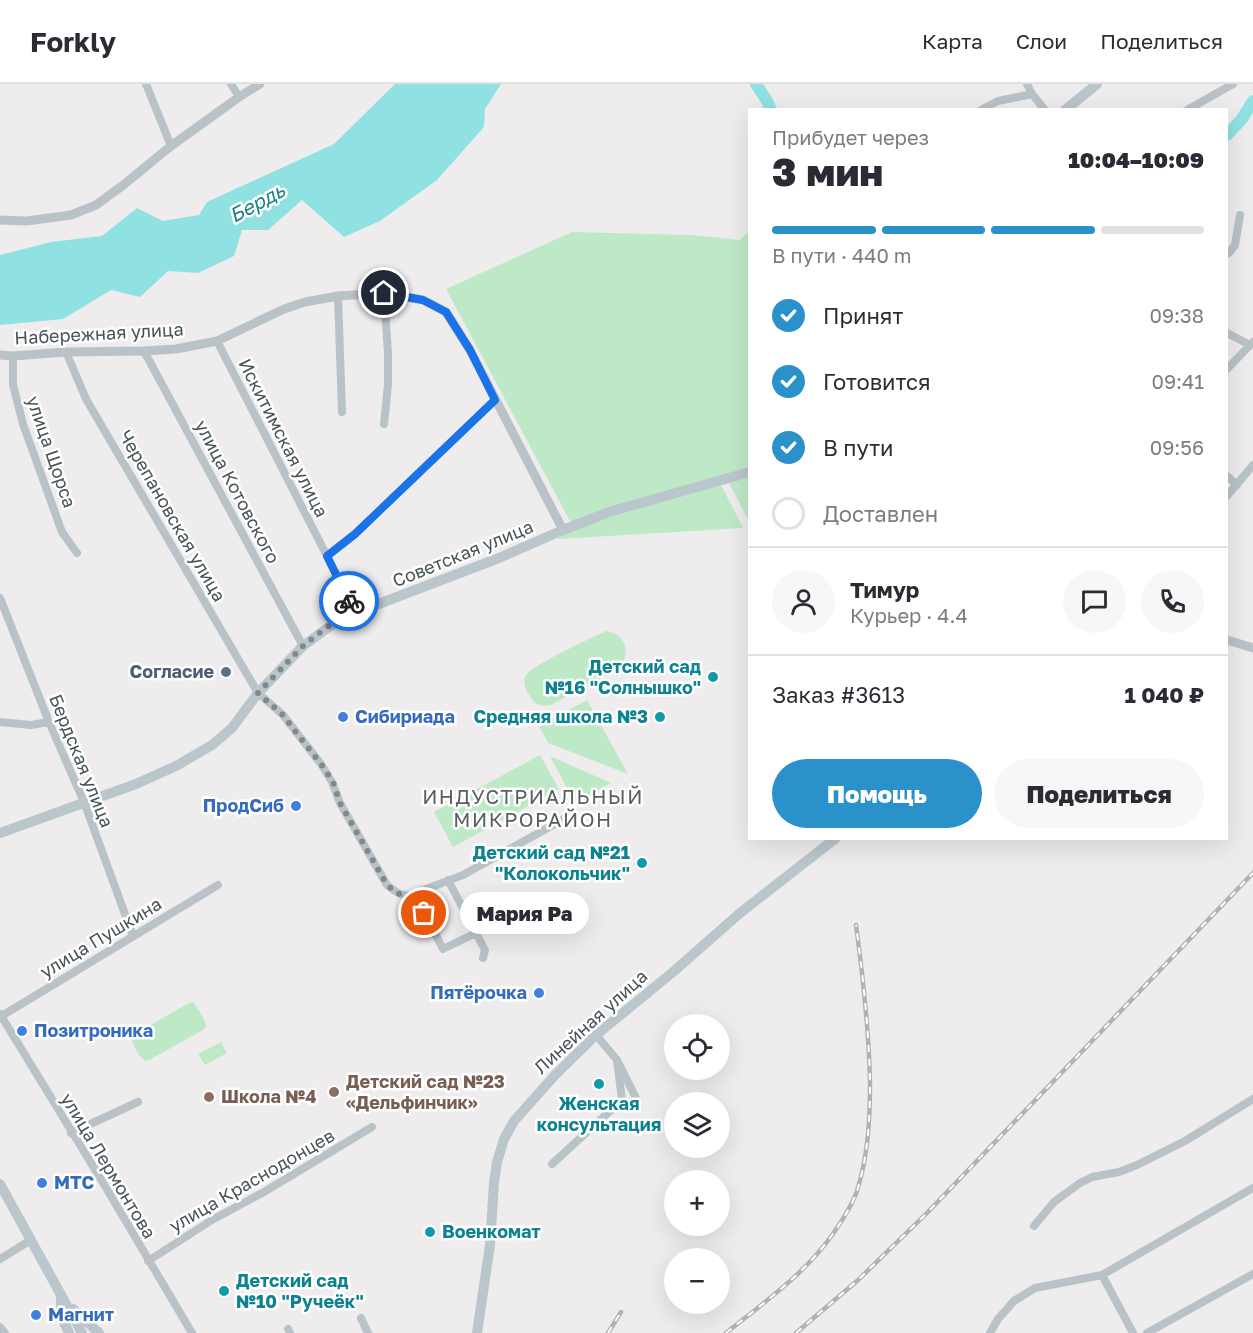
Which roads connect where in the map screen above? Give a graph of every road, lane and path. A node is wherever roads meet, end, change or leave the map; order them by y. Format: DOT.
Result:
graph roads {
  1 [pos="146,84"];
  2 [pos="231,84"];
  3 [pos="260,84"];
  4 [pos="1027,84"];
  5 [pos="1097,84"];
  6 [pos="1233,84"];
  7 [pos="1032,94"];
  8 [pos="239,97"];
  9 [pos="984,108"];
  10 [pos="1043,108"];
  11 [pos="1067,108"];
  12 [pos="1191,108"];
  13 [pos="171,146"];
  14 [pos="1240,215"];
  15 [pos="0,220"];
  16 [pos="1228,254"];
  17 [pos="384,293"];
  18 [pos="338,296"];
  19 [pos="1228,333"];
  20 [pos="217,341"];
  21 [pos="1251,344"];
  22 [pos="144,351"];
  23 [pos="66,352"];
  24 [pos="0,355"];
  25 [pos="13,356"];
  26 [pos="1228,368"];
  27 [pos="495,400"];
  28 [pos="342,411"];
  29 [pos="384,424"];
  30 [pos="1253,465"];
  31 [pos="748,473"];
  32 [pos="1228,477"];
  33 [pos="1237,484"];
  34 [pos="1228,495"];
  35 [pos="563,530"];
  36 [pos="77,553"];
  37 [pos="327,556"];
  38 [pos="0,598"];
  39 [pos="355,613"];
  40 [pos="1228,640"];
  41 [pos="303,646"];
  42 [pos="1253,648"];
  43 [pos="258,693"];
  44 [pos="0,722"];
  45 [pos="49,722"];
  46 [pos="84,802"];
  47 [pos="573,814"];
  48 [pos="0,833"];
  49 [pos="833,840"];
  50 [pos="448,880"];
  51 [pos="218,885"];
  52 [pos="415,895"];
  53 [pos="476,933"];
  54 [pos="133,936"];
  55 [pos="483,958"];
  56 [pos="0,1016"];
  57 [pos="596,1035"];
  58 [pos="558,1058"];
  59 [pos="617,1060"];
  60 [pos="568,1064"];
  61 [pos="1253,1099"];
  62 [pos="637,1100"];
  63 [pos="138,1102"];
  64 [pos="372,1127"];
  65 [pos="71,1132"];
  66 [pos="552,1164"];
  67 [pos="0,1184"];
  68 [pos="1253,1188"];
  69 [pos="1034,1226"];
  70 [pos="31,1240"];
  71 [pos="0,1258"];
  72 [pos="148,1261"];
  73 [pos="1253,1274"];
  74 [pos="1102,1275"];
  75 [pos="62,1295"];
  76 [pos="361,1318"];
  77 [pos="0,1327"];
  78 [pos="5,1333"];
  79 [pos="69,1333"];
  80 [pos="82,1333"];
  81 [pos="99,1333"];
  82 [pos="192,1333"];
  83 [pos="368,1333"];
  84 [pos="477,1333"];
  85 [pos="990,1333"];
  86 [pos="1133,1333"];
  87 [pos="1147,1333"];
  1 -- 13 [label="street"];
  2 -- 8 [label="street"];
  3 -- 8 [label="street"];
  4 -- 7 [label="street"];
  5 -- 11 [label="main road"];
  6 -- 12 [label="street"];
  7 -- 9 [label="street"];
  7 -- 10 [label="street"];
  8 -- 13 [label="street"];
  13 -- 15 [label="street"];
  14 -- 16 [label="street"];
  17 -- 18 [label="street, Набережная улица"];
  17 -- 27 [label="street, Набережная улица"];
  17 -- 29 [label="street"];
  18 -- 20 [label="street, Набережная улица"];
  18 -- 28 [label="street"];
  19 -- 21 [label="street"];
  20 -- 22 [label="street, Набережная улица"];
  20 -- 37 [label="street, Искитимская улица"];
  21 -- 26 [label="street"];
  22 -- 23 [label="street, Набережная улица"];
  22 -- 41 [label="street, улица Котовского"];
  23 -- 25 [label="street, Набережная улица"];
  23 -- 43 [label="street, Черепановская улица"];
  24 -- 25 [label="street, Набережная улица"];
  25 -- 36 [label="street, улица Щорса"];
  27 -- 35 [label="street, Набережная улица"];
  27 -- 37 [label="street"];
  30 -- 33 [label="street"];
  31 -- 35 [label="main road, Советская улица"];
  32 -- 33 [label="street"];
  33 -- 34 [label="street"];
  35 -- 39 [label="main road, Советская улица"];
  37 -- 39 [label="street, Искитимская улица"];
  38 -- 45 [label="street, Бердская улица"];
  39 -- 41 [label="main road, Советская улица"];
  40 -- 42 [label="street"];
  41 -- 43 [label="main road, Советская улица"];
  43 -- 46 [label="main road, Советская улица"];
  43 -- 52 [label="street, Черепановская улица"];
  44 -- 45 [label="street"];
  45 -- 46 [label="street, Бердская улица"];
  46 -- 48 [label="main road, Советская улица"];
  46 -- 54 [label="street, Бердская улица"];
  47 -- 50 [label="street"];
  49 -- 57 [label="main road, Линейная улица"];
  50 -- 52 [label="street"];
  50 -- 53 [label="street"];
  51 -- 54 [label="street, улица Пушкина"];
  52 -- 53 [label="street"];
  53 -- 55 [label="street"];
  54 -- 56 [label="street, улица Пушкина"];
  56 -- 65 [label="street, улица Лермонтова"];
  57 -- 59 [label="street"];
  57 -- 60 [label="main road, Линейная улица"];
  58 -- 60 [label="street"];
  59 -- 62 [label="street"];
  59 -- 66 [label="street"];
  60 -- 84 [label="main road, Линейная улица"];
  61 -- 69 [label="street"];
  63 -- 65 [label="street"];
  64 -- 72 [label="street, улица Краснодонцев"];
  65 -- 72 [label="street, улица Лермонтова"];
  67 -- 70 [label="main road"];
  68 -- 74 [label="street"];
  70 -- 71 [label="street"];
  70 -- 75 [label="main road"];
  72 -- 82 [label="street, улица Лермонтова"];
  73 -- 87 [label="street"];
  74 -- 85 [label="street"];
  74 -- 86 [label="street"];
  75 -- 79 [label="main road"];
  75 -- 80 [label="main road"];
  75 -- 81 [label="main road"];
  76 -- 83 [label="street"];
  77 -- 78 [label="street"];
}
